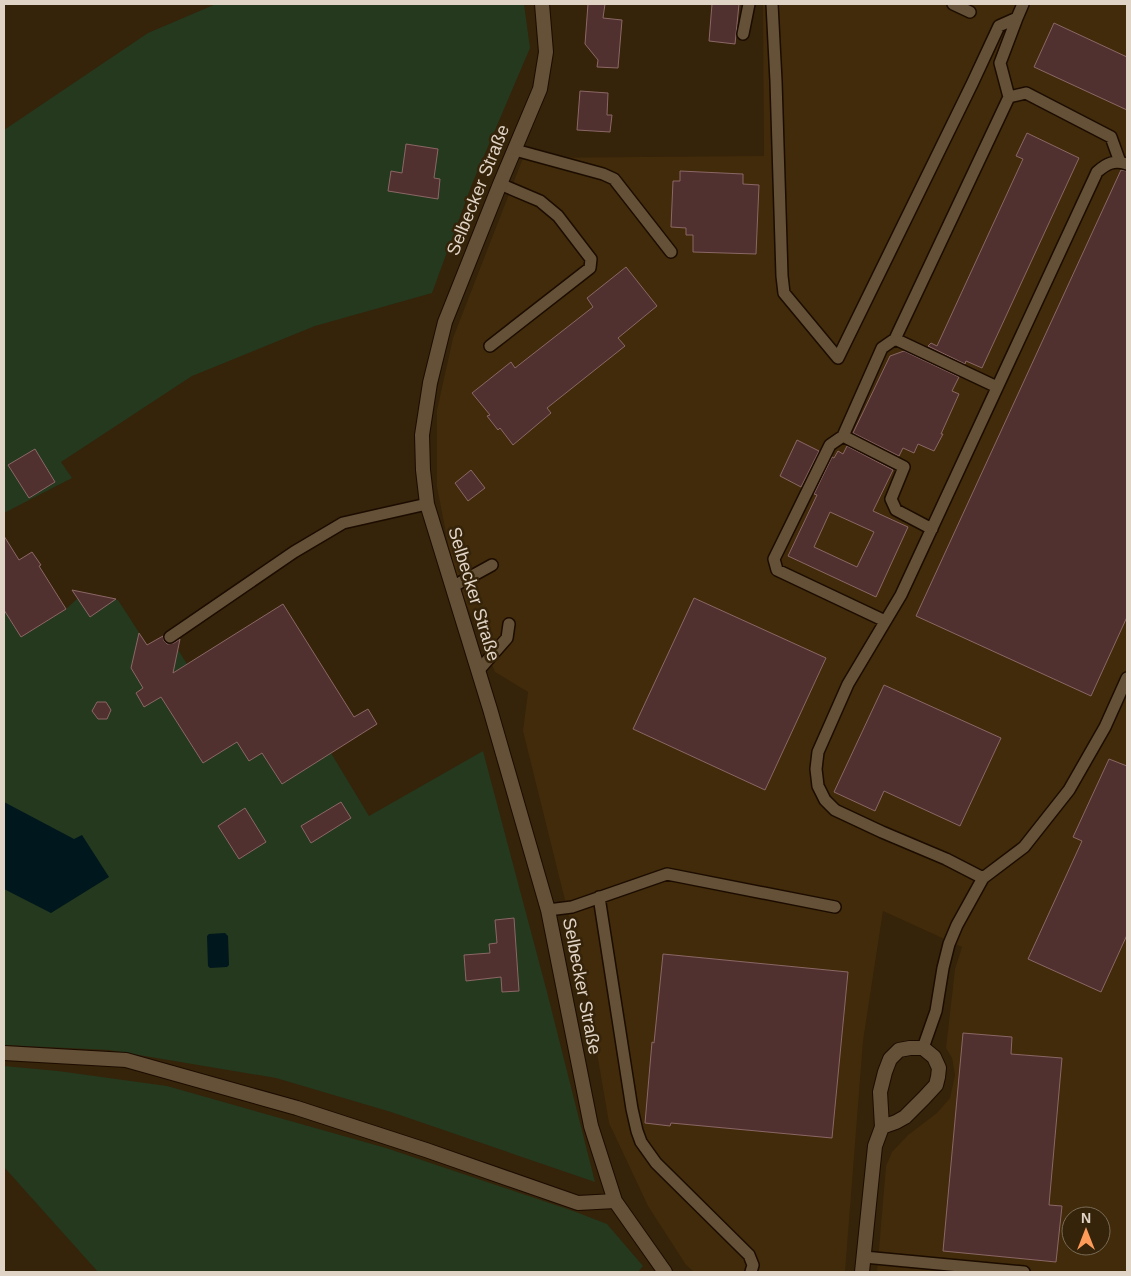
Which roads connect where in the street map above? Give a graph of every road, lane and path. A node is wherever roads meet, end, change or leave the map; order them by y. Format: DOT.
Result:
graph roads {
  1 [pos="542,4"];
  2 [pos="749,4"];
  3 [pos="772,4"];
  4 [pos="953,4"];
  5 [pos="1023,4"];
  6 [pos="970,12"];
  7 [pos="1017,18"];
  8 [pos="744,34"];
  9 [pos="1009,97"];
  10 [pos="515,150"];
  11 [pos="1124,163"];
  12 [pos="500,184"];
  13 [pos="671,252"];
  14 [pos="895,339"];
  15 [pos="490,346"];
  16 [pos="997,387"];
  17 [pos="843,436"];
  18 [pos="427,504"];
  19 [pos="932,528"];
  20 [pos="492,565"];
  21 [pos="452,587"];
  22 [pos="885,621"];
  23 [pos="509,624"];
  24 [pos="170,637"];
  25 [pos="478,671"];
  26 [pos="1127,678"];
  27 [pos="984,878"];
  28 [pos="600,897"];
  29 [pos="835,907"];
  30 [pos="548,910"];
  31 [pos="923,1048"];
  32 [pos="4,1053"];
  33 [pos="882,1127"];
  34 [pos="615,1201"];
  35 [pos="864,1257"];
  36 [pos="665,1272"];
  37 [pos="751,1272"];
  38 [pos="862,1272"];
  39 [pos="1024,1272"];
  1 -- 10 [label="street, Selbecker Straße"];
  2 -- 8 [label="lane"];
  3 -- 7 [label="lane"];
  4 -- 6 [label="lane"];
  5 -- 7 [label="lane"];
  7 -- 9 [label="lane"];
  9 -- 11 [label="lane"];
  9 -- 14 [label="lane"];
  10 -- 12 [label="street, Selbecker Straße"];
  10 -- 13 [label="lane"];
  11 -- 16 [label="lane"];
  12 -- 15 [label="lane"];
  12 -- 18 [label="street, Selbecker Straße"];
  14 -- 16 [label="lane"];
  14 -- 17 [label="lane"];
  16 -- 19 [label="lane"];
  17 -- 19 [label="lane"];
  17 -- 22 [label="lane"];
  18 -- 21 [label="street, Selbecker Straße"];
  18 -- 24 [label="lane"];
  19 -- 22 [label="lane"];
  20 -- 21 [label="lane"];
  21 -- 25 [label="street, Selbecker Straße"];
  22 -- 27 [label="lane"];
  23 -- 25 [label="lane"];
  25 -- 30 [label="street, Selbecker Straße"];
  26 -- 27 [label="lane"];
  27 -- 31 [label="lane"];
  28 -- 29 [label="lane"];
  28 -- 30 [label="lane"];
  28 -- 37 [label="lane"];
  30 -- 34 [label="street, Selbecker Straße"];
  31 -- 33 [label="street"];
  31 -- 33 [label="street"];
  32 -- 34 [label="street"];
  33 -- 35 [label="street"];
  34 -- 36 [label="street, Selbecker Straße"];
  35 -- 38 [label="street"];
  35 -- 39 [label="lane"];
}
